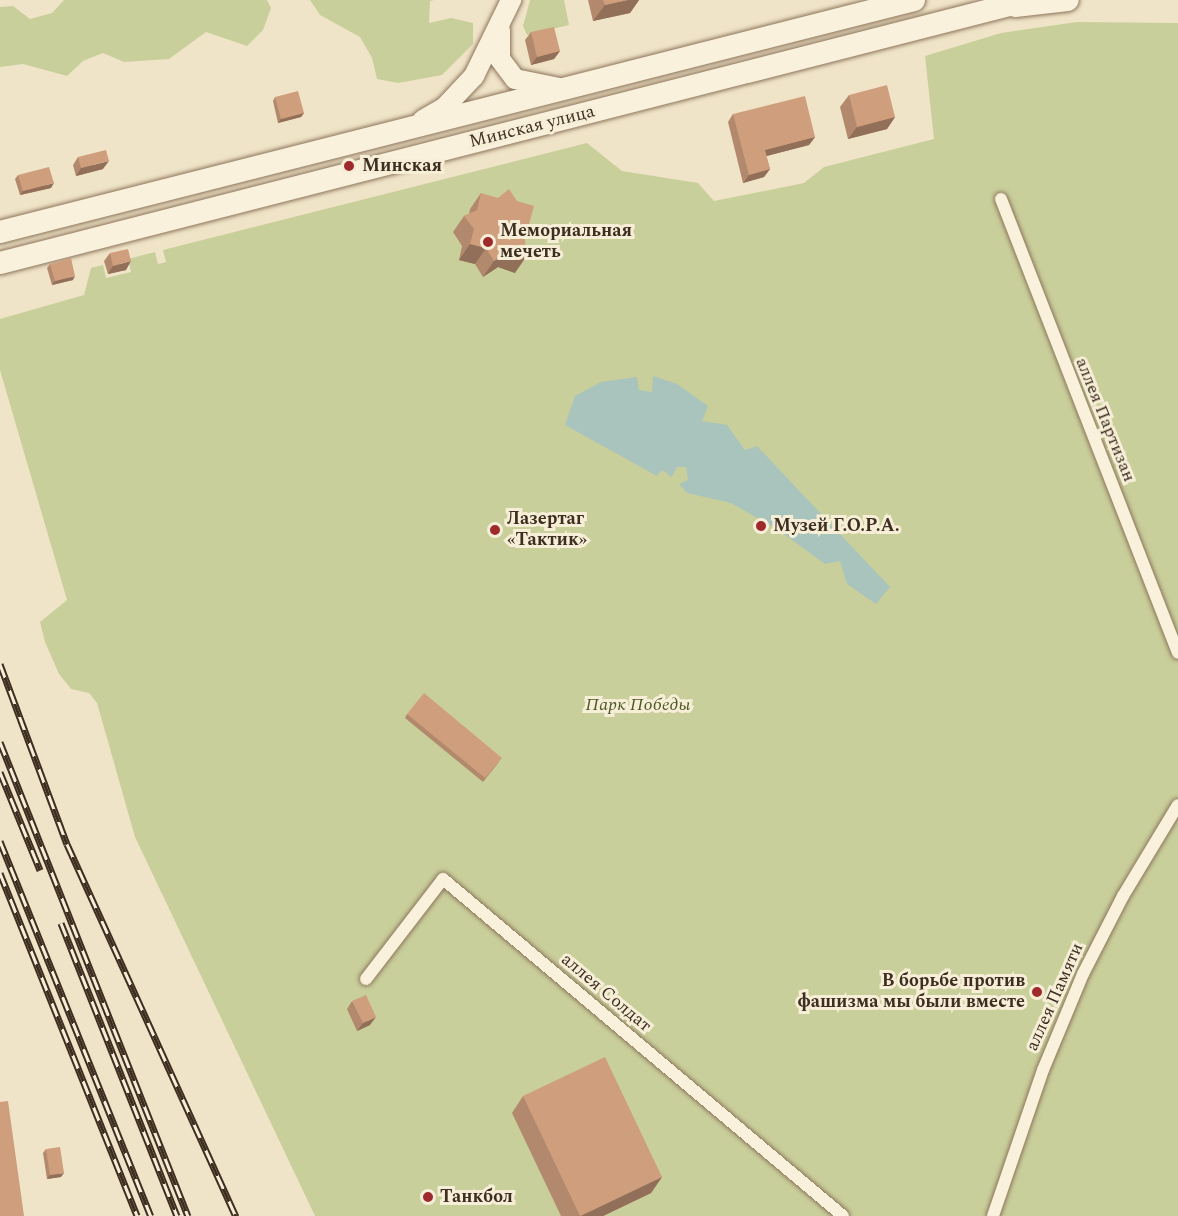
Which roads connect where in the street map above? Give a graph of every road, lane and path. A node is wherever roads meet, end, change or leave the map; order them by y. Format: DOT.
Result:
graph roads {
  1 [pos="512,0"];
  2 [pos="914,0"];
  3 [pos="1029,0"];
  4 [pos="1068,0"];
  5 [pos="1001,7"];
  6 [pos="502,22"];
  7 [pos="570,88"];
  8 [pos="411,128"];
  9 [pos="1001,200"];
  10 [pos="0,232"];
  11 [pos="0,263"];
  12 [pos="1178,653"];
  13 [pos="1178,805"];
  14 [pos="366,979"];
  15 [pos="843,1216"];
  16 [pos="993,1216"];
  1 -- 6 [label="street"];
  2 -- 7 [label="main road, Минская улица"];
  3 -- 5 [label="main road, Минская улица"];
  4 -- 5 [label="main road"];
  5 -- 11 [label="main road, Минская улица"];
  6 -- 7 [label="street"];
  6 -- 8 [label="street"];
  7 -- 8 [label="main road, Минская улица"];
  8 -- 10 [label="main road, Минская улица"];
  9 -- 12 [label="street, аллея Партизан"];
  13 -- 16 [label="street, аллея Памяти"];
  14 -- 15 [label="street, аллея Солдат"];
}
